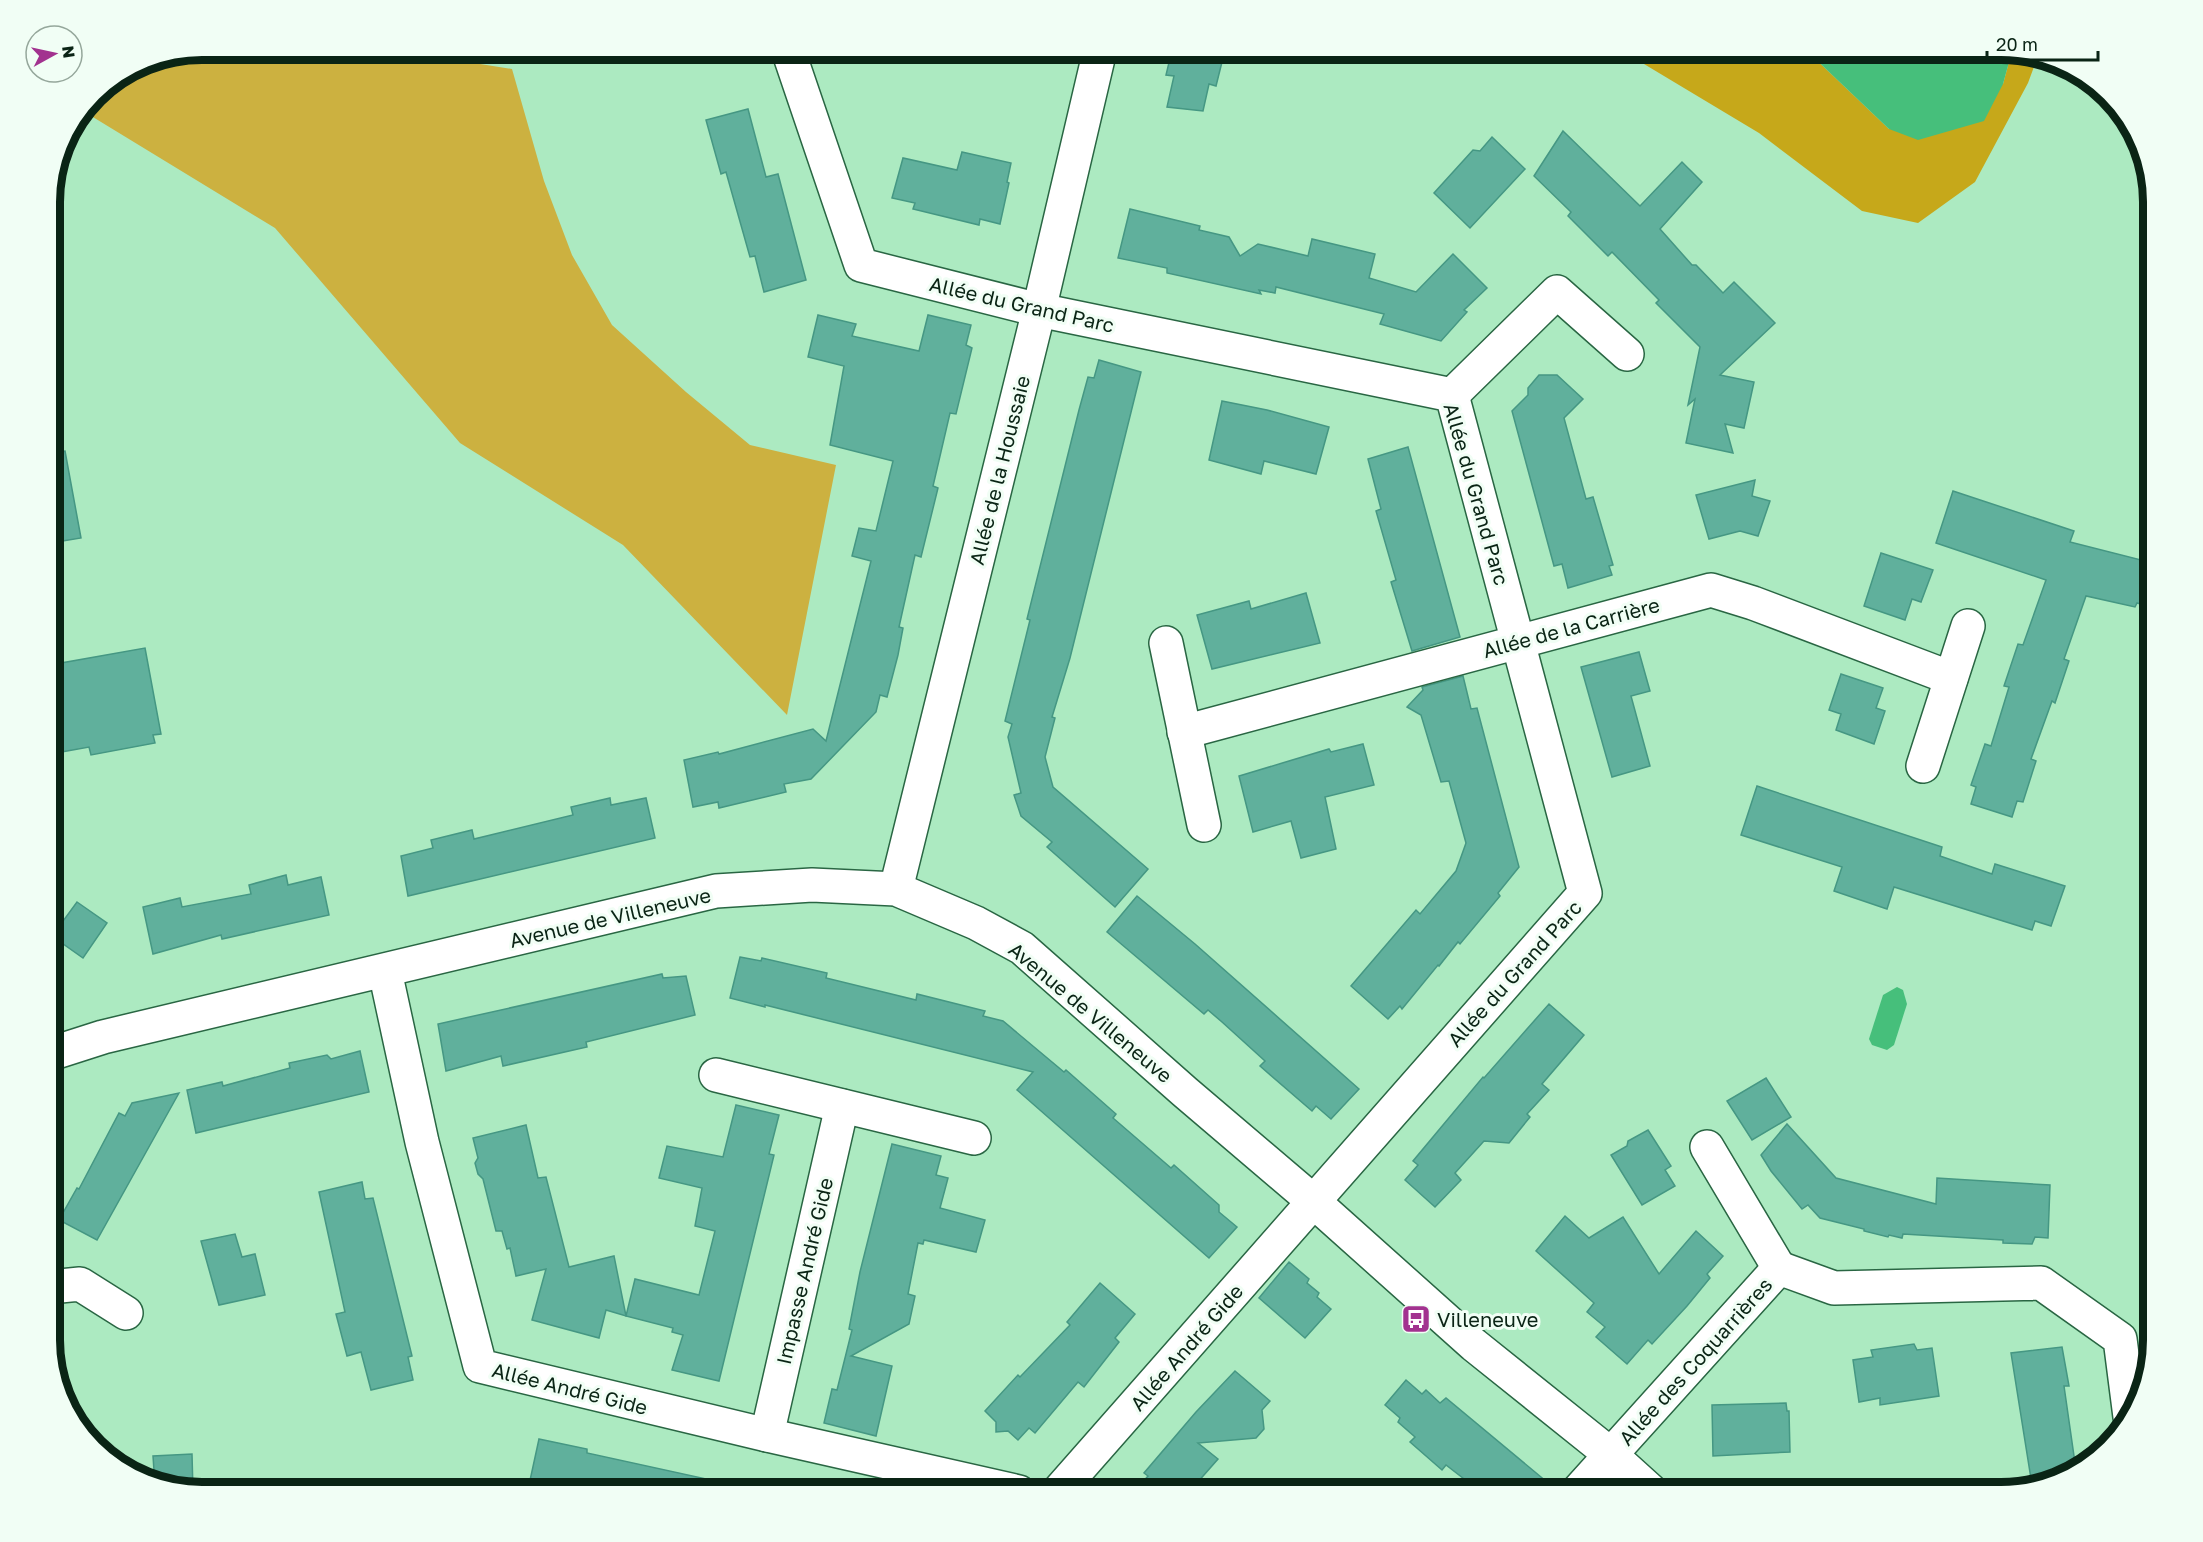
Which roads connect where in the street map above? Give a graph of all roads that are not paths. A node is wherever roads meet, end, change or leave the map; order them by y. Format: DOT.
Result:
graph roads {
  1 [pos="791,60"];
  2 [pos="1098,60"];
  3 [pos="1038,310"];
  4 [pos="1627,354"];
  5 [pos="1452,395"];
  6 [pos="1968,626"];
  7 [pos="1518,641"];
  8 [pos="1166,643"];
  9 [pos="1951,678"];
  10 [pos="1184,732"];
  11 [pos="1923,766"];
  12 [pos="1204,825"];
  13 [pos="896,889"];
  14 [pos="385,971"];
  15 [pos="60,1051"];
  16 [pos="717,1075"];
  17 [pos="842,1106"];
  18 [pos="974,1138"];
  19 [pos="1707,1147"];
  20 [pos="1313,1201"];
  21 [pos="1779,1268"];
  22 [pos="60,1286"];
  23 [pos="126,1313"];
  24 [pos="2128,1403"];
  25 [pos="766,1435"];
  26 [pos="1610,1454"];
  27 [pos="921,1481"];
  28 [pos="1067,1482"];
  29 [pos="1586,1482"];
  30 [pos="1641,1482"];
  1 -- 3 [label="street, Allée du Grand Parc"];
  2 -- 3 [label="street, Allée de la Houssaie"];
  3 -- 5 [label="street, Allée du Grand Parc"];
  3 -- 13 [label="street, Allée de la Houssaie"];
  4 -- 5 [label="street"];
  5 -- 7 [label="street, Allée du Grand Parc"];
  6 -- 9 [label="street"];
  7 -- 9 [label="street, Allée de la Carrière"];
  7 -- 10 [label="street, Allée de la Carrière"];
  7 -- 20 [label="street, Allée du Grand Parc"];
  8 -- 10 [label="street"];
  9 -- 11 [label="street"];
  10 -- 12 [label="street"];
  13 -- 14 [label="street, Avenue de Villeneuve"];
  13 -- 20 [label="street, Avenue de Villeneuve"];
  14 -- 15 [label="street, Avenue de Villeneuve"];
  14 -- 25 [label="street, Allée André Gide"];
  16 -- 17 [label="street"];
  17 -- 18 [label="street"];
  17 -- 25 [label="street, Impasse André Gide"];
  19 -- 21 [label="street, Allée des Coquarrières"];
  20 -- 26 [label="street, Avenue de Villeneuve"];
  20 -- 28 [label="street, Allée André Gide"];
  21 -- 24 [label="street, Allée des Coquarrières"];
  21 -- 26 [label="street, Allée des Coquarrières"];
  22 -- 23 [label="street"];
  25 -- 27 [label="street, Allée André Gide"];
  26 -- 29 [label="street, Allée des Coquarrières"];
  26 -- 30 [label="street, Avenue de Villeneuve"];
}
